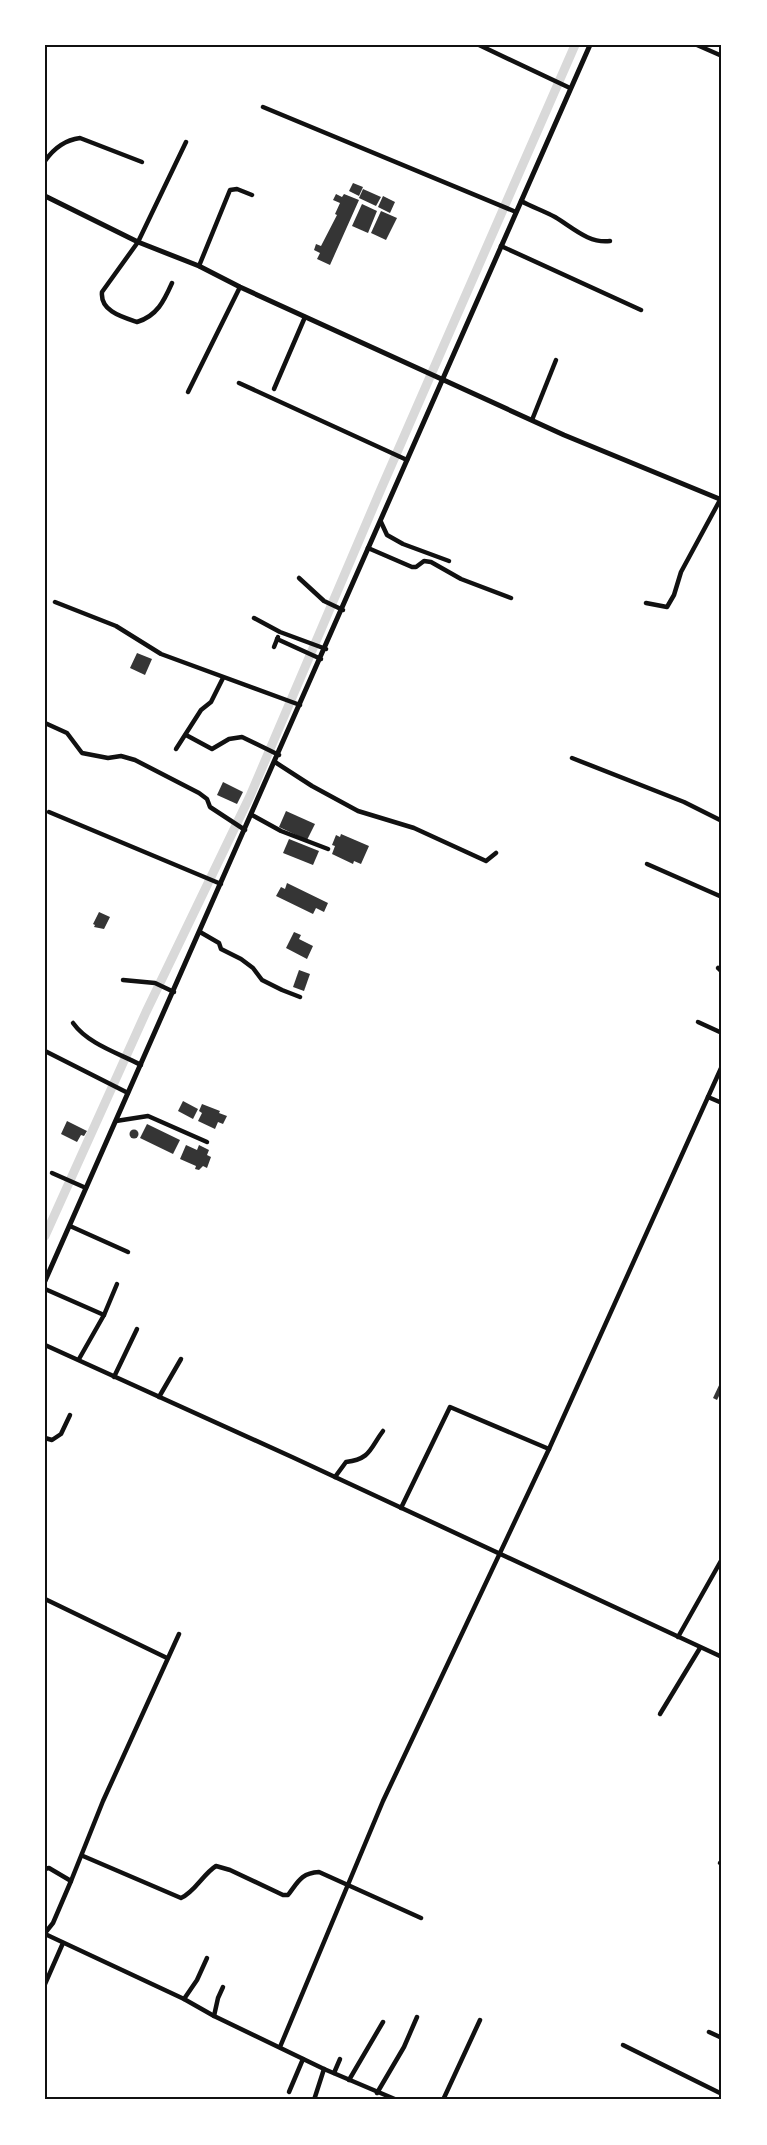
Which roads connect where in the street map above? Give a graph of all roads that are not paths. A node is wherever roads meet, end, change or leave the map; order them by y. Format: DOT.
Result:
graph roads {
  1 [pos="479,45"];
  2 [pos="590,45"];
  3 [pos="700,45"];
  4 [pos="722,56"];
  5 [pos="570,88"];
  6 [pos="263,107"];
  7 [pos="186,142"];
  8 [pos="45,160"];
  9 [pos="142,162"];
  10 [pos="252,195"];
  11 [pos="45,196"];
  12 [pos="521,201"];
  13 [pos="513,211"];
  14 [pos="610,241"];
  15 [pos="138,242"];
  16 [pos="501,246"];
  17 [pos="199,266"];
  18 [pos="172,283"];
  19 [pos="240,287"];
  20 [pos="641,310"];
  21 [pos="305,317"];
  22 [pos="556,360"];
  23 [pos="440,378"];
  24 [pos="239,383"];
  25 [pos="274,389"];
  26 [pos="188,392"];
  27 [pos="532,420"];
  28 [pos="407,460"];
  29 [pos="721,500"];
  30 [pos="381,522"];
  31 [pos="368,548"];
  32 [pos="449,561"];
  33 [pos="299,578"];
  34 [pos="511,598"];
  35 [pos="55,602"];
  36 [pos="646,603"];
  37 [pos="343,610"];
  38 [pos="254,618"];
  39 [pos="279,632"];
  40 [pos="277,639"];
  41 [pos="274,646"];
  42 [pos="326,649"];
  43 [pos="318,658"];
  44 [pos="223,678"];
  45 [pos="298,704"];
  46 [pos="45,723"];
  47 [pos="186,735"];
  48 [pos="176,749"];
  49 [pos="275,754"];
  50 [pos="572,758"];
  51 [pos="275,762"];
  52 [pos="49,812"];
  53 [pos="252,815"];
  54 [pos="722,821"];
  55 [pos="243,828"];
  56 [pos="328,849"];
  57 [pos="496,853"];
  58 [pos="647,864"];
  59 [pos="221,884"];
  60 [pos="722,897"];
  61 [pos="200,932"];
  62 [pos="123,980"];
  63 [pos="174,992"];
  64 [pos="300,997"];
  65 [pos="698,1022"];
  66 [pos="73,1023"];
  67 [pos="722,1033"];
  68 [pos="45,1051"];
  69 [pos="141,1065"];
  70 [pos="722,1066"];
  71 [pos="128,1093"];
  72 [pos="708,1096"];
  73 [pos="722,1103"];
  74 [pos="116,1121"];
  75 [pos="207,1142"];
  76 [pos="52,1173"];
  77 [pos="86,1188"];
  78 [pos="69,1226"];
  79 [pos="128,1252"];
  80 [pos="45,1281"];
  81 [pos="117,1284"];
  82 [pos="45,1288"];
  83 [pos="104,1315"];
  84 [pos="137,1329"];
  85 [pos="45,1345"];
  86 [pos="79,1359"];
  87 [pos="181,1359"];
  88 [pos="114,1377"];
  89 [pos="159,1397"];
  90 [pos="70,1415"];
  91 [pos="383,1431"];
  92 [pos="45,1438"];
  93 [pos="549,1449"];
  94 [pos="335,1477"];
  95 [pos="401,1508"];
  96 [pos="500,1556"];
  97 [pos="722,1559"];
  98 [pos="45,1599"];
  99 [pos="179,1635"];
  100 [pos="678,1637"];
  101 [pos="700,1648"];
  102 [pos="167,1658"];
  103 [pos="722,1658"];
  104 [pos="660,1714"];
  105 [pos="83,1856"];
  106 [pos="45,1869"];
  107 [pos="71,1881"];
  108 [pos="347,1885"];
  109 [pos="421,1918"];
  110 [pos="45,1933"];
  111 [pos="63,1943"];
  112 [pos="207,1958"];
  113 [pos="45,1984"];
  114 [pos="224,1987"];
  115 [pos="184,1999"];
  116 [pos="213,2016"];
  117 [pos="417,2017"];
  118 [pos="480,2020"];
  119 [pos="383,2022"];
  120 [pos="709,2032"];
  121 [pos="722,2038"];
  122 [pos="622,2045"];
  123 [pos="280,2047"];
  124 [pos="303,2059"];
  125 [pos="340,2059"];
  126 [pos="324,2069"];
  127 [pos="334,2073"];
  128 [pos="349,2080"];
  129 [pos="289,2092"];
  130 [pos="377,2093"];
  131 [pos="722,2094"];
  132 [pos="314,2100"];
  133 [pos="397,2100"];
  134 [pos="443,2100"];
  1 -- 5 [label="street"];
  2 -- 5 [label="street"];
  3 -- 4 [label="street"];
  5 -- 12 [label="street"];
  6 -- 13 [label="street"];
  7 -- 15 [label="street"];
  8 -- 9 [label="street"];
  10 -- 17 [label="street"];
  11 -- 15 [label="street"];
  12 -- 13 [label="street"];
  12 -- 14 [label="street"];
  13 -- 16 [label="street"];
  15 -- 17 [label="street"];
  15 -- 18 [label="street"];
  16 -- 20 [label="street"];
  16 -- 23 [label="street"];
  17 -- 19 [label="street"];
  19 -- 21 [label="street"];
  19 -- 26 [label="street"];
  21 -- 23 [label="street"];
  21 -- 25 [label="street"];
  22 -- 27 [label="street"];
  23 -- 27 [label="street"];
  23 -- 28 [label="street"];
  24 -- 28 [label="street"];
  27 -- 29 [label="street"];
  28 -- 30 [label="street"];
  29 -- 36 [label="street"];
  30 -- 31 [label="street"];
  30 -- 32 [label="street"];
  31 -- 34 [label="street"];
  31 -- 37 [label="street"];
  33 -- 37 [label="street"];
  35 -- 44 [label="street"];
  37 -- 42 [label="street"];
  38 -- 39 [label="street"];
  39 -- 40 [label="street"];
  39 -- 42 [label="street"];
  40 -- 41 [label="street"];
  40 -- 43 [label="street"];
  42 -- 43 [label="street"];
  43 -- 45 [label="street"];
  44 -- 45 [label="street"];
  44 -- 47 [label="street"];
  45 -- 49 [label="street"];
  46 -- 55 [label="street"];
  47 -- 48 [label="street"];
  47 -- 49 [label="street"];
  49 -- 51 [label="street"];
  50 -- 54 [label="street"];
  51 -- 53 [label="street"];
  51 -- 57 [label="street"];
  52 -- 59 [label="street"];
  53 -- 55 [label="street"];
  53 -- 56 [label="street"];
  55 -- 59 [label="street"];
  58 -- 60 [label="street"];
  59 -- 61 [label="street"];
  61 -- 63 [label="street"];
  61 -- 64 [label="street"];
  62 -- 63 [label="street"];
  63 -- 69 [label="street"];
  65 -- 67 [label="street"];
  66 -- 69 [label="street"];
  68 -- 71 [label="street"];
  69 -- 71 [label="street"];
  70 -- 72 [label="street"];
  71 -- 74 [label="street"];
  72 -- 73 [label="street"];
  72 -- 93 [label="street"];
  74 -- 75 [label="street"];
  74 -- 77 [label="street"];
  76 -- 77 [label="street"];
  77 -- 78 [label="street"];
  78 -- 79 [label="street"];
  78 -- 80 [label="street"];
  81 -- 83 [label="street"];
  82 -- 83 [label="street"];
  83 -- 86 [label="street"];
  84 -- 88 [label="street"];
  85 -- 86 [label="street"];
  86 -- 88 [label="street"];
  87 -- 89 [label="street"];
  88 -- 89 [label="street"];
  89 -- 94 [label="street"];
  90 -- 92 [label="street"];
  91 -- 94 [label="street"];
  93 -- 95 [label="street"];
  93 -- 96 [label="street"];
  94 -- 95 [label="street"];
  95 -- 96 [label="street"];
  96 -- 100 [label="street"];
  96 -- 108 [label="street"];
  97 -- 100 [label="street"];
  98 -- 102 [label="street"];
  99 -- 102 [label="street"];
  100 -- 101 [label="street"];
  101 -- 103 [label="street"];
  101 -- 104 [label="street"];
  102 -- 105 [label="street"];
  105 -- 107 [label="street"];
  105 -- 108 [label="street"];
  106 -- 107 [label="street"];
  107 -- 110 [label="street"];
  108 -- 109 [label="street"];
  108 -- 123 [label="street"];
  110 -- 111 [label="street"];
  111 -- 113 [label="street"];
  111 -- 115 [label="street"];
  112 -- 115 [label="street"];
  114 -- 116 [label="street"];
  115 -- 116 [label="street"];
  116 -- 123 [label="street"];
  117 -- 130 [label="street"];
  118 -- 134 [label="street"];
  119 -- 128 [label="street"];
  120 -- 121 [label="street"];
  122 -- 131 [label="street"];
  123 -- 124 [label="street"];
  124 -- 126 [label="street"];
  124 -- 129 [label="street"];
  125 -- 127 [label="street"];
  126 -- 127 [label="street"];
  126 -- 132 [label="street"];
  127 -- 128 [label="street"];
  128 -- 130 [label="street"];
  130 -- 133 [label="street"];
}
